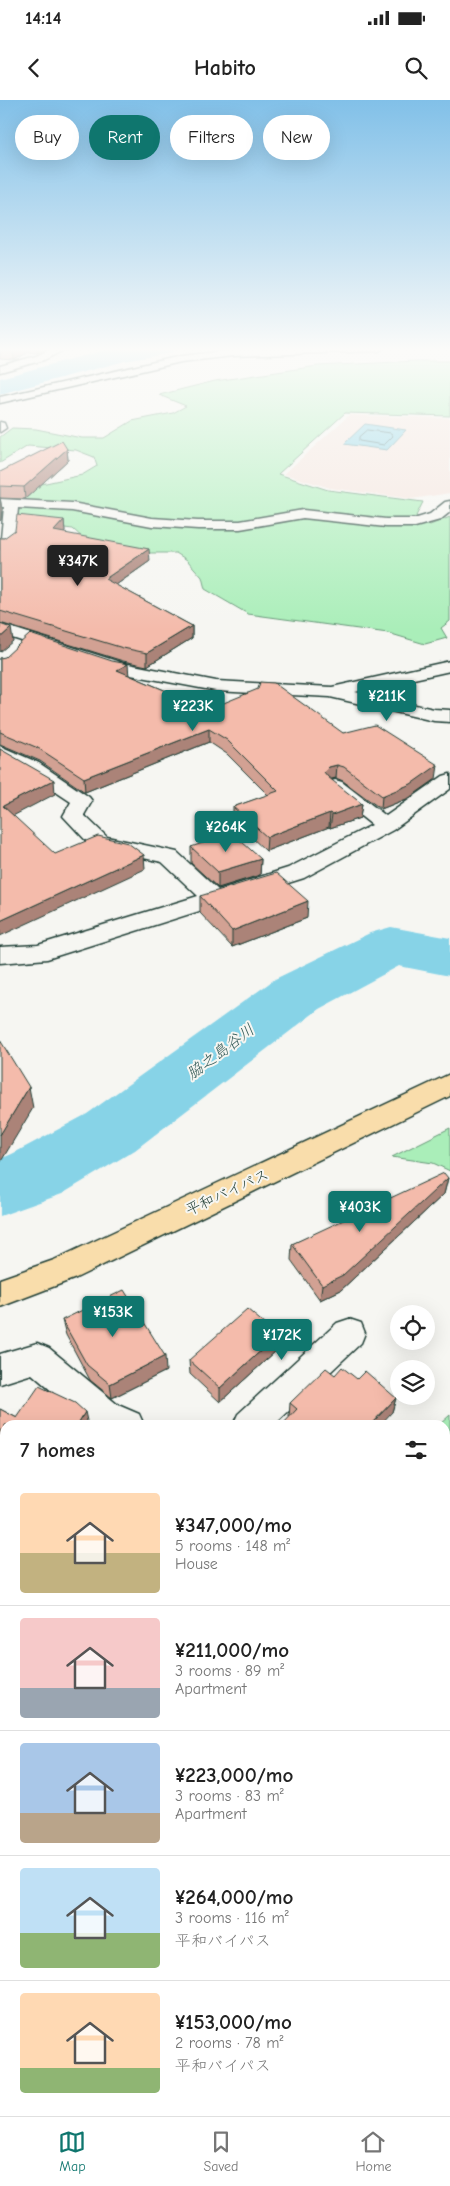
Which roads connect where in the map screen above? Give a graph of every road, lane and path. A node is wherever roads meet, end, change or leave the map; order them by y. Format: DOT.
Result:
graph roads {
  1 [pos="5,504"];
  2 [pos="450,505"];
  3 [pos="0,545"];
  4 [pos="0,629"];
  5 [pos="25,638"];
  6 [pos="12,653"];
  7 [pos="450,666"];
  8 [pos="330,692"];
  9 [pos="450,716"];
  10 [pos="0,752"];
  11 [pos="450,780"];
  12 [pos="336,786"];
  13 [pos="386,826"];
  14 [pos="213,898"];
  15 [pos="0,955"];
  16 [pos="450,1084"];
  17 [pos="0,1292"];
  18 [pos="350,1333"];
  19 [pos="0,1369"];
  20 [pos="115,1420"];
  21 [pos="255,1420"];
  1 -- 2 [label="street"];
  1 -- 3 [label="street"];
  4 -- 5 [label="street"];
  5 -- 6 [label="street"];
  5 -- 8 [label="street"];
  7 -- 8 [label="street"];
  8 -- 9 [label="street"];
  10 -- 14 [label="street"];
  11 -- 13 [label="street"];
  12 -- 13 [label="street"];
  13 -- 14 [label="street"];
  14 -- 15 [label="street"];
  16 -- 17 [label="highway, 平和バイパス"];
  18 -- 21 [label="street"];
  19 -- 20 [label="street"];
}
